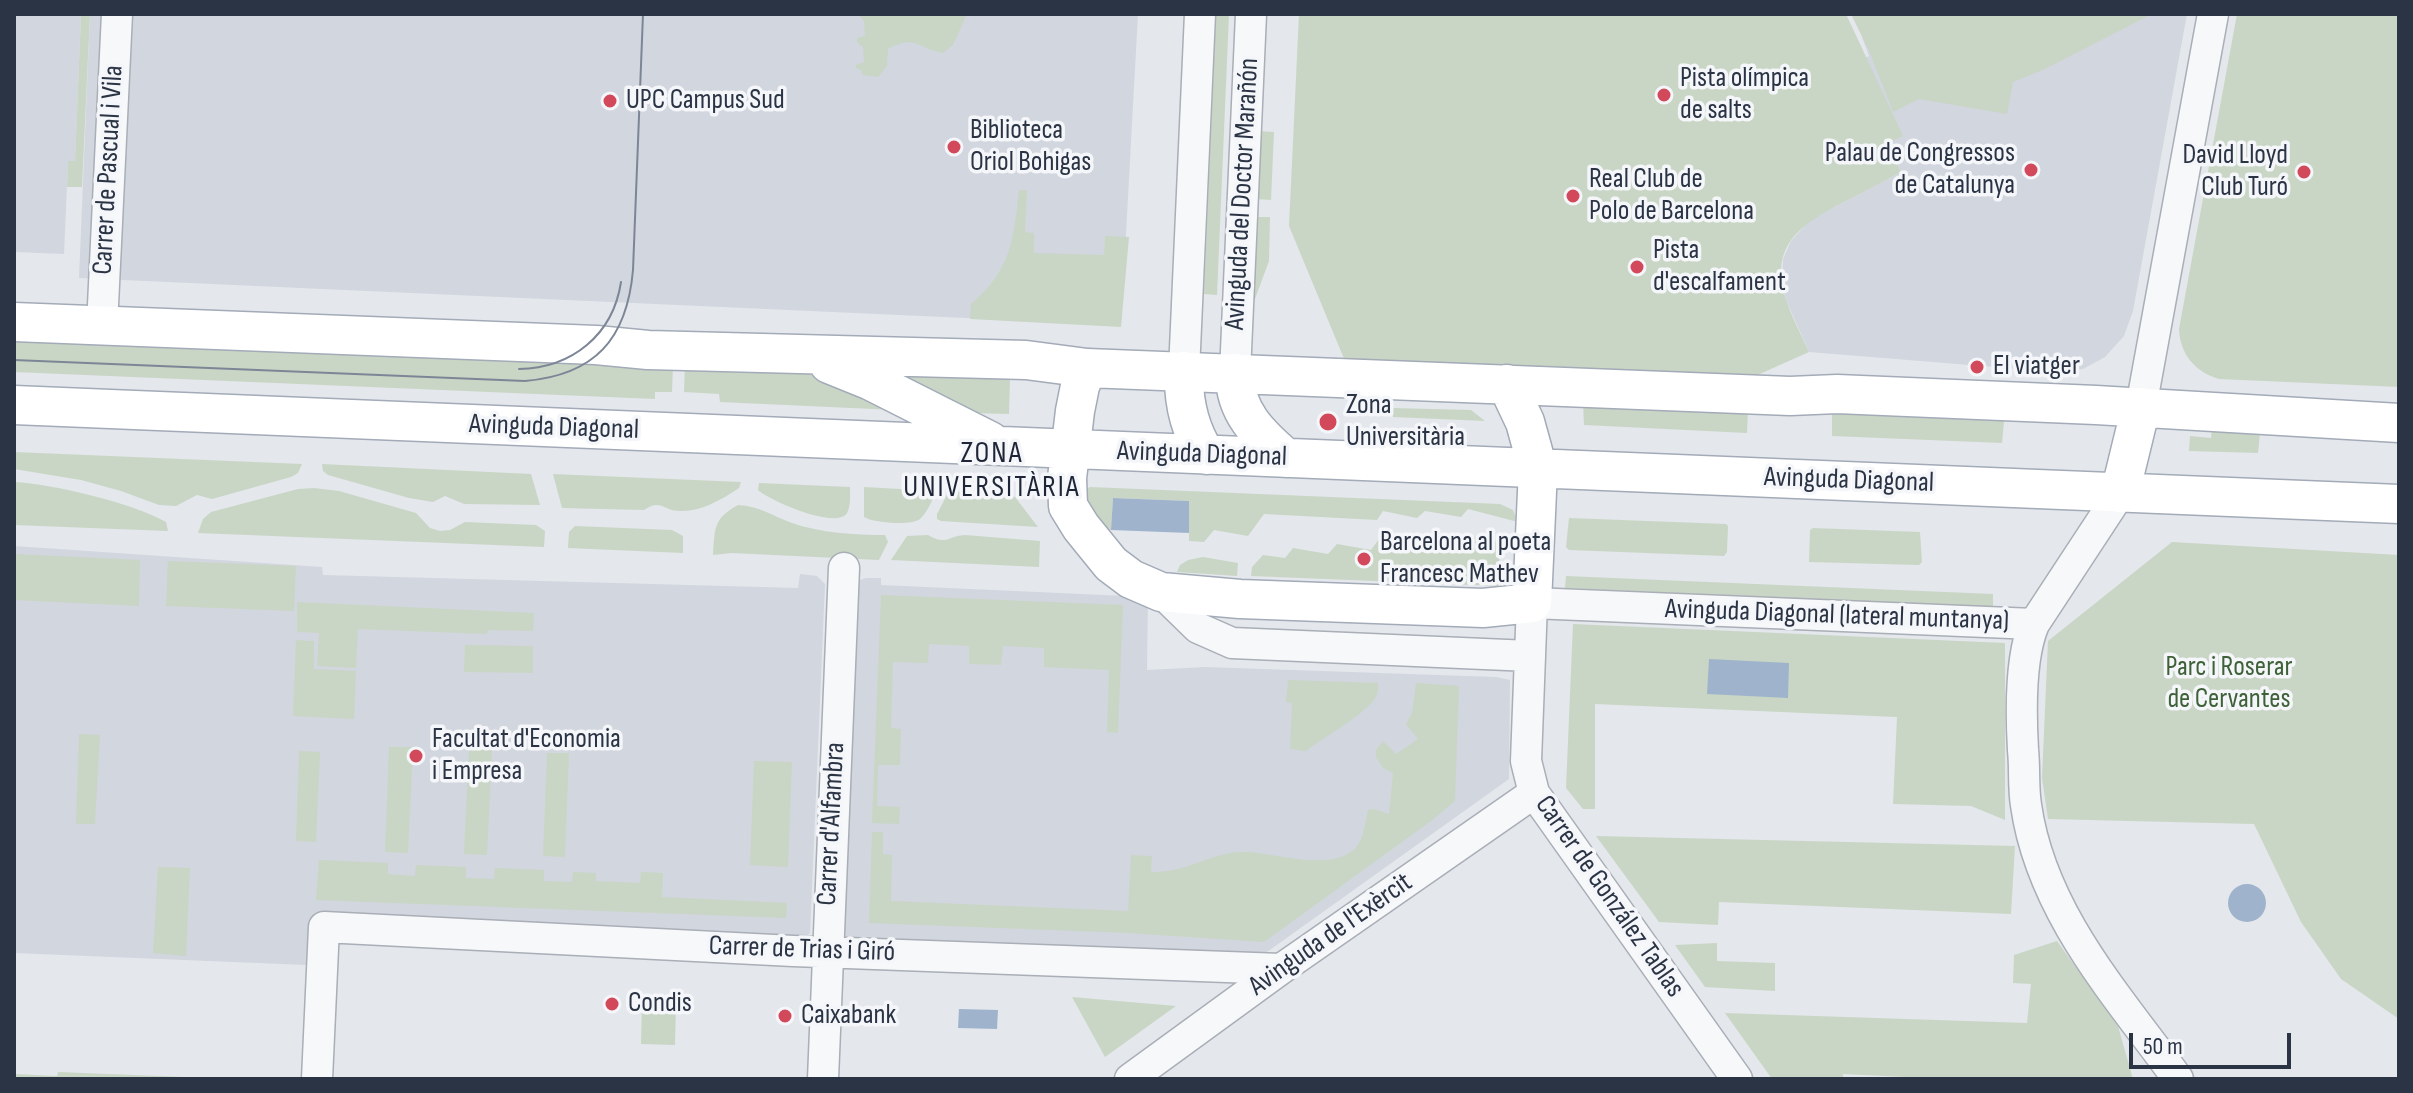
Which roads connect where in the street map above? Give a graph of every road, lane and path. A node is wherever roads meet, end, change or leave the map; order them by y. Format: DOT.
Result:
graph roads {
  1 [pos="117,14"];
  2 [pos="1200,14"];
  3 [pos="1251,14"];
  4 [pos="2213,14"];
  5 [pos="14,322"];
  6 [pos="102,326"];
  7 [pos="796,356"];
  8 [pos="1087,368"];
  9 [pos="1184,371"];
  10 [pos="1235,373"];
  11 [pos="1507,384"];
  12 [pos="14,405"];
  13 [pos="2141,407"];
  14 [pos="2399,423"];
  15 [pos="999,446"];
  16 [pos="1070,449"];
  17 [pos="1206,455"];
  18 [pos="1286,458"];
  19 [pos="1538,469"];
  20 [pos="2120,493"];
  21 [pos="2394,504"];
  22 [pos="844,568"];
  23 [pos="1161,592"];
  24 [pos="1532,603"];
  25 [pos="2034,624"];
  26 [pos="1530,656"];
  27 [pos="1534,793"];
  28 [pos="827,952"];
  29 [pos="1281,969"];
  30 [pos="317,1079"];
  31 [pos="823,1079"];
  32 [pos="1130,1079"];
  33 [pos="1737,1079"];
  34 [pos="2178,1079"];
  1 -- 6 [label="street, Carrer de Pascual i Vila"];
  2 -- 9 [label="street, Avinguda del Doctor Marañón"];
  3 -- 10 [label="street, Avinguda del Doctor Marañón"];
  4 -- 13 [label="street"];
  5 -- 6 [label="main road"];
  6 -- 7 [label="main road"];
  7 -- 8 [label="main road"];
  7 -- 15 [label="main road"];
  8 -- 9 [label="main road"];
  8 -- 16 [label="main road"];
  9 -- 10 [label="main road"];
  9 -- 17 [label="main road"];
  10 -- 11 [label="main road"];
  10 -- 18 [label="main road"];
  11 -- 13 [label="main road"];
  11 -- 19 [label="main road"];
  12 -- 15 [label="main road, Avinguda Diagonal"];
  13 -- 14 [label="main road"];
  13 -- 20 [label="main road"];
  15 -- 16 [label="main road, Avinguda Diagonal"];
  16 -- 17 [label="main road, Avinguda Diagonal"];
  16 -- 23 [label="main road"];
  17 -- 18 [label="main road, Avinguda Diagonal"];
  18 -- 19 [label="main road, Avinguda Diagonal"];
  19 -- 20 [label="main road, Avinguda Diagonal"];
  19 -- 24 [label="main road"];
  20 -- 21 [label="main road, Avinguda Diagonal"];
  20 -- 25 [label="street, Avinguda Diagonal (lateral muntanya)"];
  22 -- 28 [label="street, Carrer d'Alfambra"];
  23 -- 24 [label="main road"];
  23 -- 26 [label="street"];
  24 -- 25 [label="street, Avinguda Diagonal (lateral muntanya)"];
  24 -- 26 [label="street, Carrer de González Tablas"];
  25 -- 34 [label="street"];
  26 -- 27 [label="street, Carrer de González Tablas"];
  27 -- 29 [label="street, Avinguda de l'Exèrcit"];
  27 -- 33 [label="street, Carrer de González Tablas"];
  28 -- 29 [label="street, Carrer de Trias i Giró"];
  28 -- 30 [label="street, Carrer de Trias i Giró"];
  28 -- 31 [label="street, Carrer d'Alfambra"];
  29 -- 32 [label="street, Avinguda de l'Exèrcit"];
}
